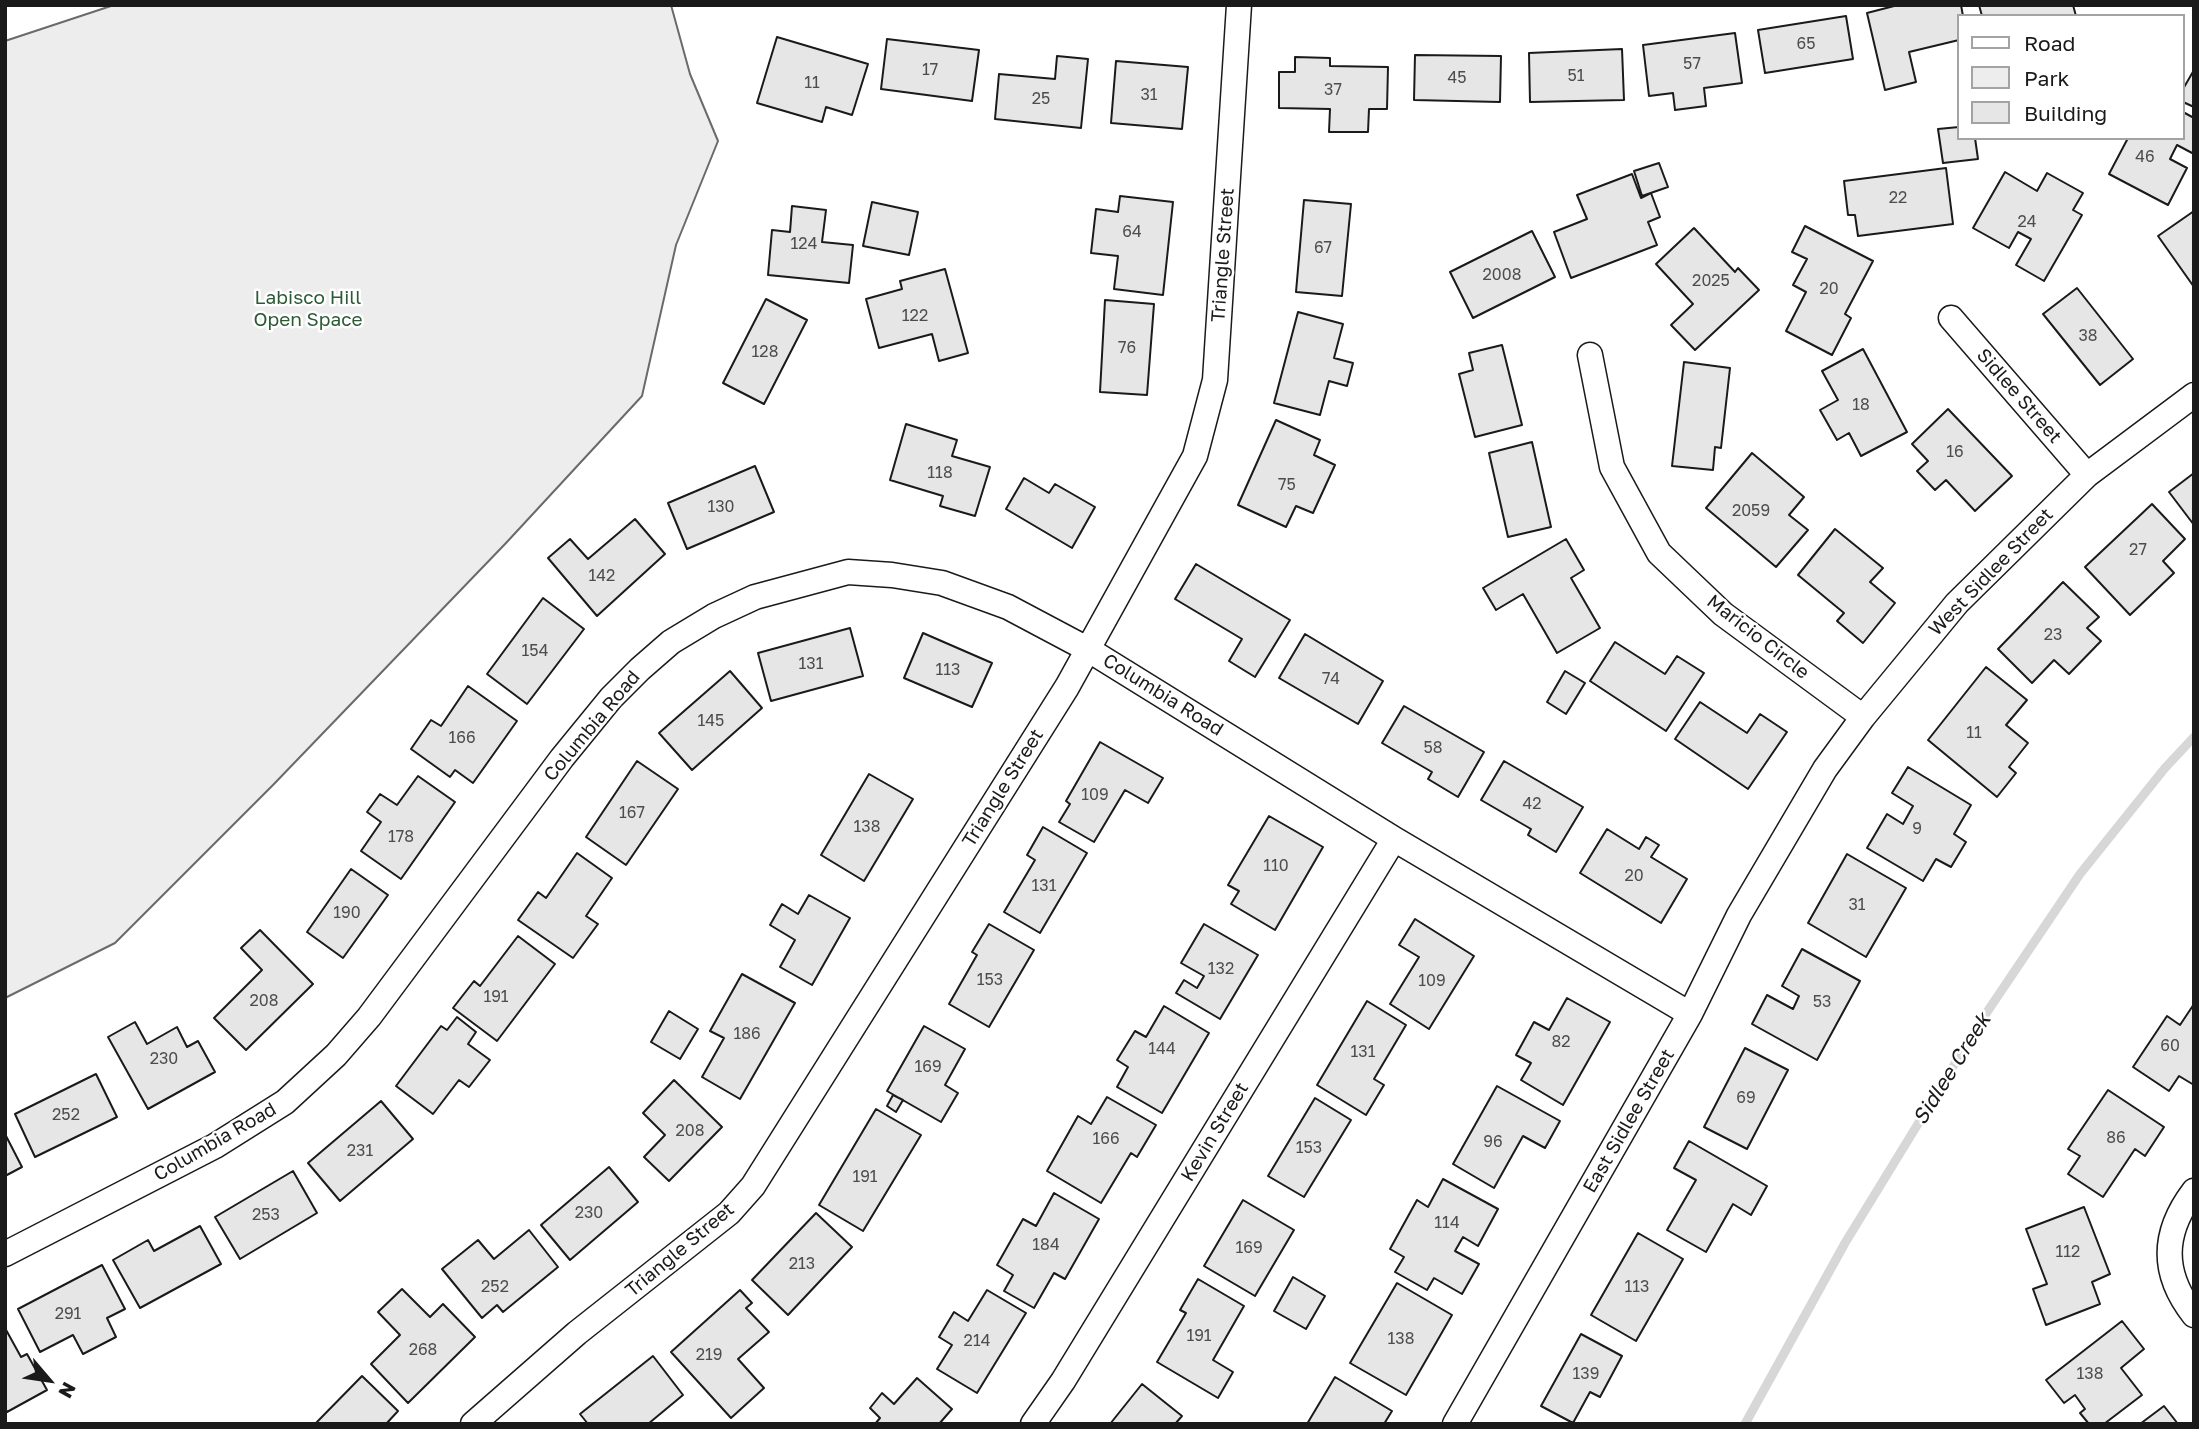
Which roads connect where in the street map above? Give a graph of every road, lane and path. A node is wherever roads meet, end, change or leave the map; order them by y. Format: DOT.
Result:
graph roads {
  1 [pos="1239,5"];
  2 [pos="1951,318"];
  3 [pos="1590,355"];
  4 [pos="2194,396"];
  5 [pos="2087,475"];
  6 [pos="1089,650"];
  7 [pos="1863,717"];
  8 [pos="1796,814"];
  9 [pos="1394,839"];
  10 [pos="1690,1014"];
  11 [pos="2194,1191"];
  12 [pos="5,1255"];
  13 [pos="2194,1315"];
  14 [pos="473,1424"];
  15 [pos="1033,1424"];
  16 [pos="1455,1424"];
  1 -- 6 [label="street, Triangle Street"];
  2 -- 5 [label="street, Sidlee Street"];
  3 -- 7 [label="street, Maricio Circle"];
  4 -- 5 [label="street, West Sidlee Street"];
  5 -- 7 [label="street, West Sidlee Street"];
  6 -- 9 [label="street, Columbia Road"];
  6 -- 12 [label="street, Columbia Road"];
  6 -- 14 [label="street, Triangle Street"];
  7 -- 8 [label="street, West Sidlee Street"];
  8 -- 10 [label="street, East Sidlee Street"];
  9 -- 10 [label="street, Columbia Road"];
  9 -- 15 [label="street, Kevin Street"];
  10 -- 16 [label="street, East Sidlee Street"];
  11 -- 13 [label="street"];
}
